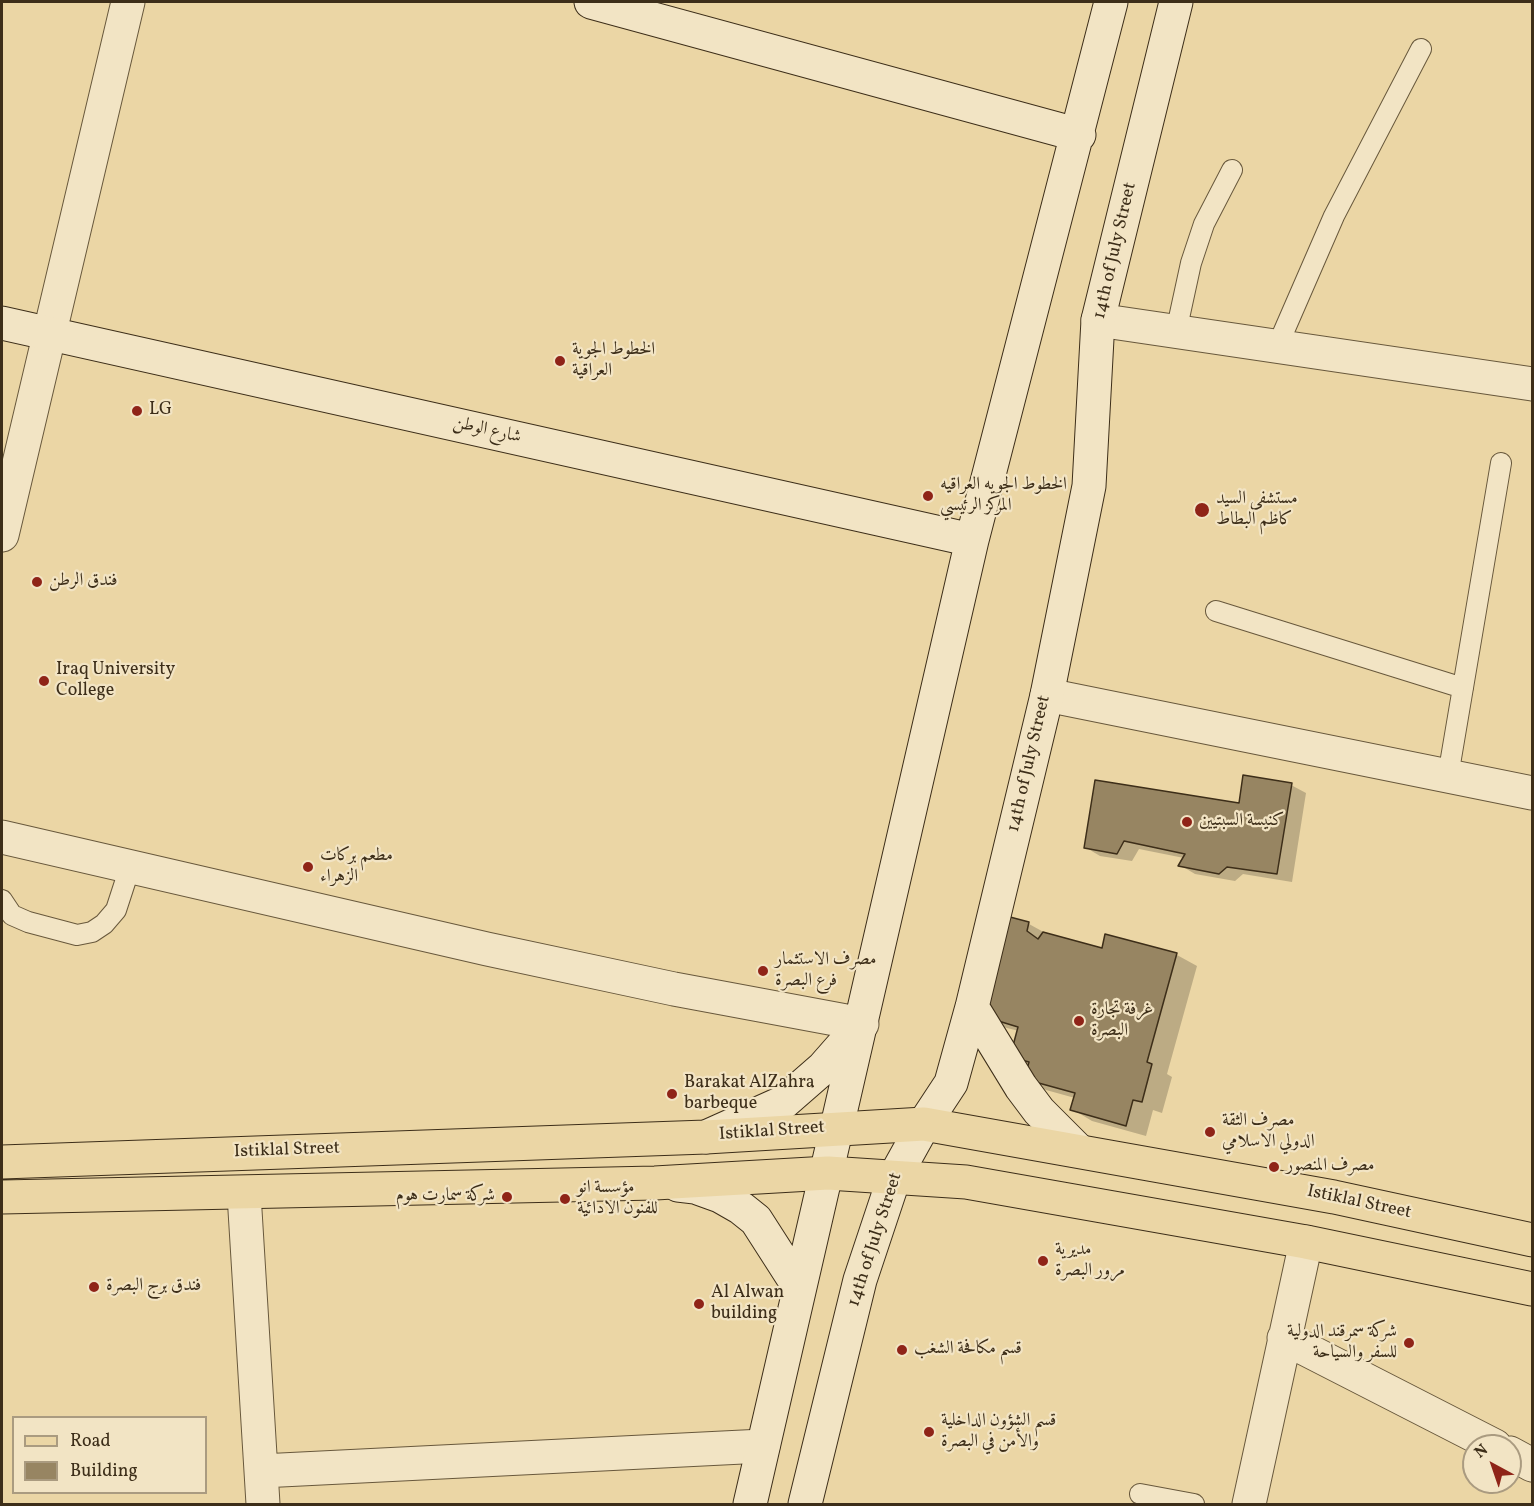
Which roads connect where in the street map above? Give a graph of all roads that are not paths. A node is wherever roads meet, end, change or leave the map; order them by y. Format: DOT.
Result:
graph roads {
  1 [pos="128,2"];
  2 [pos="591,2"];
  3 [pos="1111,2"];
  4 [pos="1176,2"];
  5 [pos="1421,49"];
  6 [pos="1078,135"];
  7 [pos="1232,170"];
  8 [pos="1098,320"];
  9 [pos="2,323"];
  10 [pos="1176,332"];
  11 [pos="49,333"];
  12 [pos="1276,347"];
  13 [pos="1533,384"];
  14 [pos="1500,463"];
  15 [pos="2,535"];
  16 [pos="972,540"];
  17 [pos="1216,611"];
  18 [pos="1463,688"];
  19 [pos="1047,695"];
  20 [pos="1448,776"];
  21 [pos="1533,793"];
  22 [pos="2,837"];
  23 [pos="130,867"];
  24 [pos="2,900"];
  25 [pos="972,1007"];
  26 [pos="862,1024"];
  27 [pos="924,1124"];
  28 [pos="837,1128"];
  29 [pos="706,1137"];
  30 [pos="1078,1150"];
  31 [pos="2,1162"];
  32 [pos="828,1173"];
  33 [pos="894,1178"];
  34 [pos="655,1183"];
  35 [pos="244,1194"];
  36 [pos="2,1197"];
  37 [pos="1533,1240"];
  38 [pos="1306,1242"];
  39 [pos="799,1287"];
  40 [pos="1533,1289"];
  41 [pos="1284,1338"];
  42 [pos="1472,1434"];
  43 [pos="763,1446"];
  44 [pos="261,1471"];
  45 [pos="1140,1494"];
  46 [pos="263,1504"];
  47 [pos="750,1504"];
  48 [pos="805,1504"];
  49 [pos="1194,1504"];
  50 [pos="1249,1504"];
  1 -- 11 [label="main road"];
  2 -- 6 [label="main road"];
  3 -- 6 [label="main road"];
  4 -- 8 [label="main road, 14th of July Street"];
  5 -- 12 [label="lane"];
  6 -- 16 [label="main road"];
  7 -- 10 [label="lane"];
  8 -- 10 [label="main road"];
  8 -- 19 [label="main road, 14th of July Street"];
  9 -- 11 [label="main road, شارع الوطن"];
  10 -- 12 [label="main road"];
  11 -- 15 [label="main road"];
  11 -- 16 [label="main road, شارع الوطن"];
  12 -- 13 [label="main road"];
  14 -- 18 [label="lane"];
  16 -- 26 [label="main road"];
  17 -- 18 [label="lane"];
  18 -- 20 [label="lane"];
  19 -- 20 [label="main road"];
  19 -- 25 [label="main road, 14th of July Street"];
  20 -- 21 [label="main road"];
  22 -- 23 [label="main road"];
  23 -- 24 [label="lane"];
  23 -- 26 [label="main road"];
  25 -- 27 [label="main road, 14th of July Street"];
  25 -- 30 [label="main road"];
  26 -- 28 [label="main road"];
  26 -- 29 [label="main road"];
  27 -- 28 [label="main road, Istiklal Street"];
  27 -- 30 [label="main road, Istiklal Street"];
  27 -- 33 [label="main road, 14th of July Street"];
  28 -- 29 [label="main road, Istiklal Street"];
  28 -- 32 [label="main road"];
  29 -- 31 [label="main road, Istiklal Street"];
  30 -- 37 [label="main road, Istiklal Street"];
  32 -- 33 [label="main road"];
  32 -- 34 [label="main road"];
  32 -- 39 [label="main road"];
  33 -- 38 [label="main road"];
  33 -- 48 [label="main road, 14th of July Street"];
  34 -- 35 [label="main road"];
  34 -- 39 [label="main road"];
  35 -- 36 [label="main road"];
  35 -- 44 [label="main road"];
  38 -- 40 [label="main road"];
  38 -- 41 [label="main road"];
  39 -- 43 [label="main road"];
  41 -- 42 [label="main road"];
  41 -- 50 [label="main road"];
  43 -- 44 [label="main road"];
  43 -- 47 [label="main road"];
  44 -- 46 [label="main road"];
  45 -- 49 [label="lane"];
}
